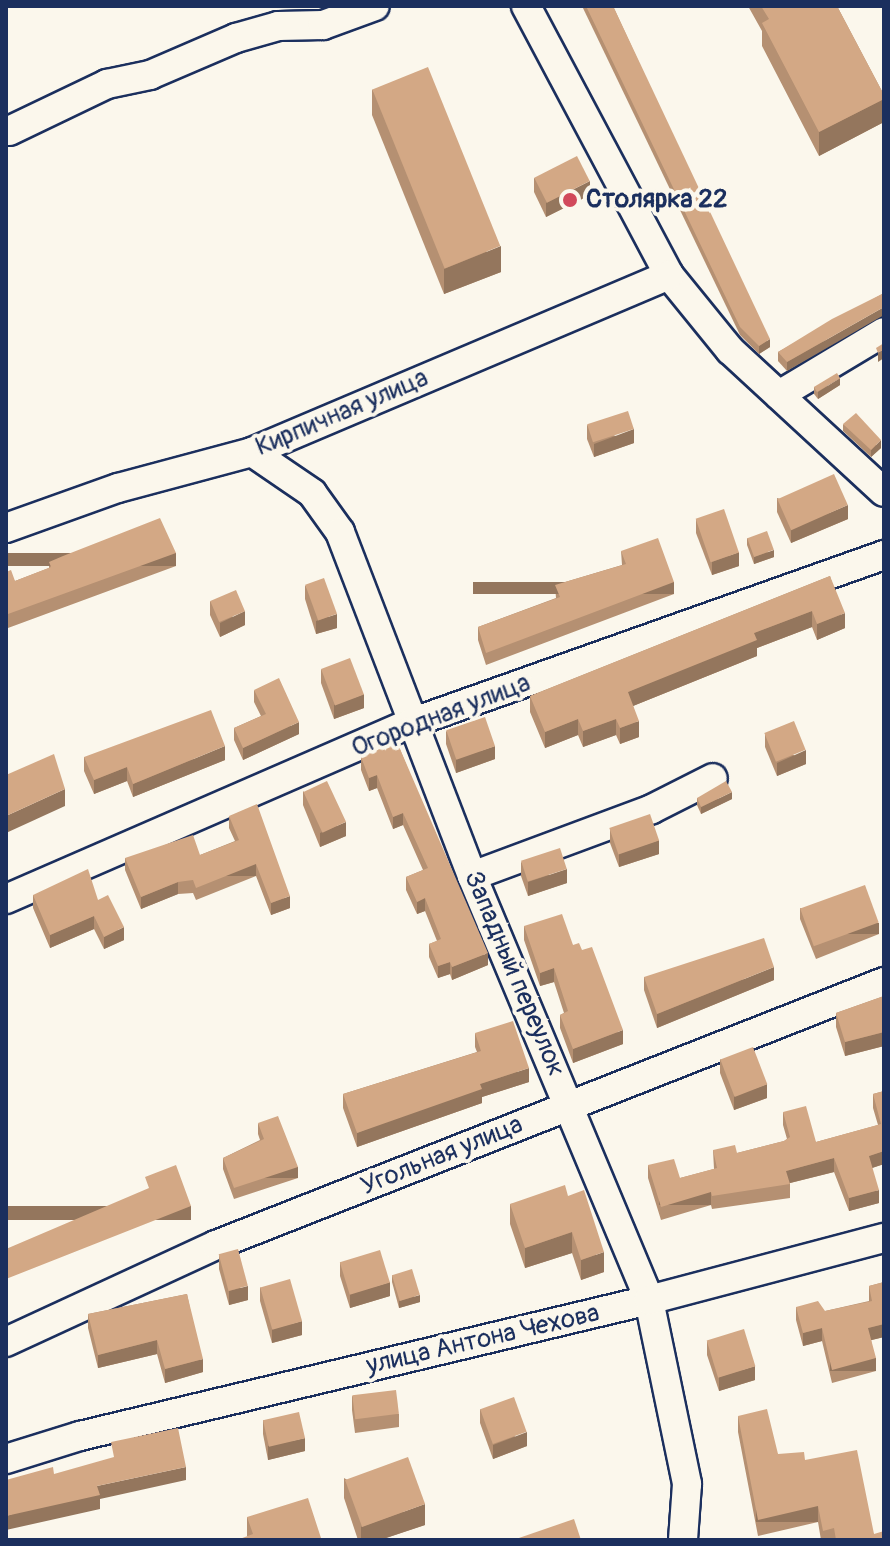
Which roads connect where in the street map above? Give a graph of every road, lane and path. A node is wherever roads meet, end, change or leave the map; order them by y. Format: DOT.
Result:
graph roads {
  1 [pos="375,6"];
  2 [pos="526,6"];
  3 [pos="9,131"];
  4 [pos="669,275"];
  5 [pos="884,332"];
  6 [pos="779,395"];
  7 [pos="252,452"];
  8 [pos="884,492"];
  9 [pos="6,528"];
  10 [pos="884,555"];
  11 [pos="411,723"];
  12 [pos="713,778"];
  13 [pos="472,876"];
  14 [pos="6,899"];
  15 [pos="884,982"];
  16 [pos="571,1105"];
  17 [pos="884,1238"];
  18 [pos="649,1300"];
  19 [pos="6,1342"];
  20 [pos="6,1459"];
  21 [pos="683,1540"];
  1 -- 3 [label="street"];
  2 -- 4 [label="street"];
  4 -- 6 [label="street"];
  4 -- 7 [label="street, Кирпичная улица"];
  5 -- 6 [label="street"];
  6 -- 8 [label="street"];
  7 -- 9 [label="street, Кирпичная улица"];
  7 -- 11 [label="street, Западный переулок"];
  10 -- 11 [label="street, Огородная улица"];
  11 -- 13 [label="street, Западный переулок"];
  11 -- 14 [label="street, Огородная улица"];
  12 -- 13 [label="street"];
  13 -- 16 [label="street, Западный переулок"];
  15 -- 16 [label="street, Угольная улица"];
  16 -- 18 [label="street, Западный переулок"];
  16 -- 19 [label="street, Угольная улица"];
  17 -- 18 [label="street, улица Антона Чехова"];
  18 -- 20 [label="street, улица Антона Чехова"];
  18 -- 21 [label="street, Западный переулок"];
}
